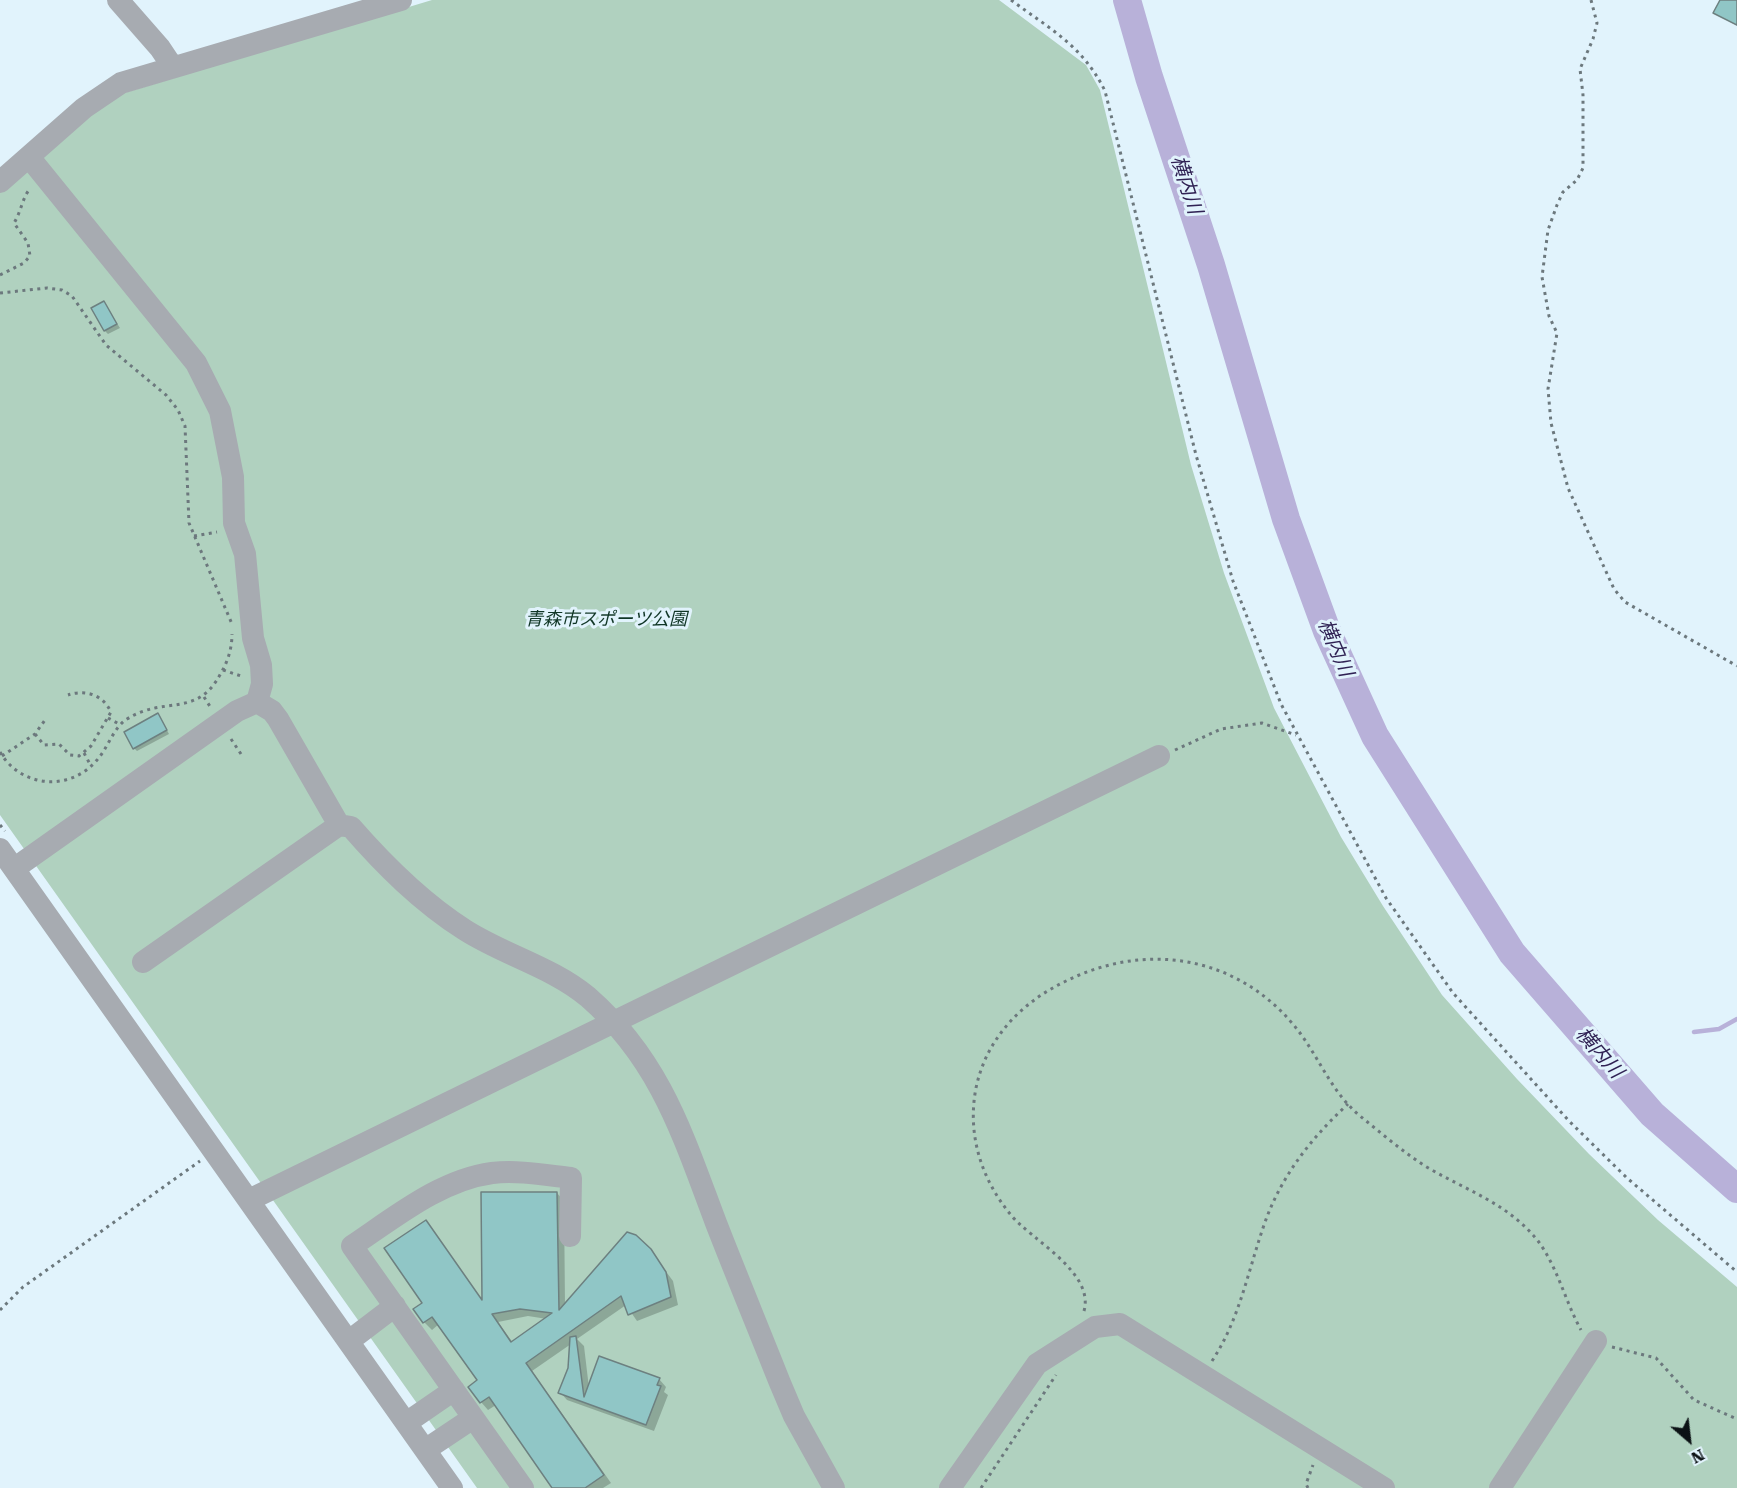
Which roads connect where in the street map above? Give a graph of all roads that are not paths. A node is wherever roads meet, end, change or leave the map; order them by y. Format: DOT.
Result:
graph roads {
  1 [pos="118,0"];
  2 [pos="401,0"];
  3 [pos="172,66"];
  4 [pos="29,157"];
  5 [pos="0,182"];
  6 [pos="256,702"];
  7 [pos="1159,756"];
  8 [pos="339,825"];
  9 [pos="0,849"];
  10 [pos="15,868"];
  11 [pos="143,962"];
  12 [pos="614,1022"];
  13 [pos="249,1200"];
  14 [pos="570,1236"];
  15 [pos="395,1306"];
  16 [pos="349,1341"];
  17 [pos="1596,1341"];
  18 [pos="454,1390"];
  19 [pos="474,1418"];
  20 [pos="406,1423"];
  21 [pos="425,1450"];
  22 [pos="452,1488"];
  23 [pos="523,1488"];
  24 [pos="834,1488"];
  25 [pos="950,1488"];
  26 [pos="1384,1488"];
  27 [pos="1500,1488"];
  1 -- 3 [label="street"];
  2 -- 3 [label="street"];
  3 -- 4 [label="street"];
  4 -- 5 [label="street"];
  4 -- 6 [label="street"];
  6 -- 8 [label="street"];
  6 -- 10 [label="street"];
  7 -- 12 [label="street"];
  8 -- 11 [label="street"];
  8 -- 12 [label="street"];
  9 -- 10 [label="street"];
  10 -- 13 [label="street"];
  12 -- 13 [label="street"];
  12 -- 24 [label="street"];
  13 -- 16 [label="street"];
  14 -- 15 [label="street"];
  15 -- 16 [label="street"];
  15 -- 18 [label="street"];
  16 -- 20 [label="street"];
  17 -- 27 [label="street"];
  18 -- 19 [label="street"];
  18 -- 20 [label="street"];
  19 -- 21 [label="street"];
  19 -- 23 [label="street"];
  20 -- 21 [label="street"];
  21 -- 22 [label="street"];
  25 -- 26 [label="street"];
}
